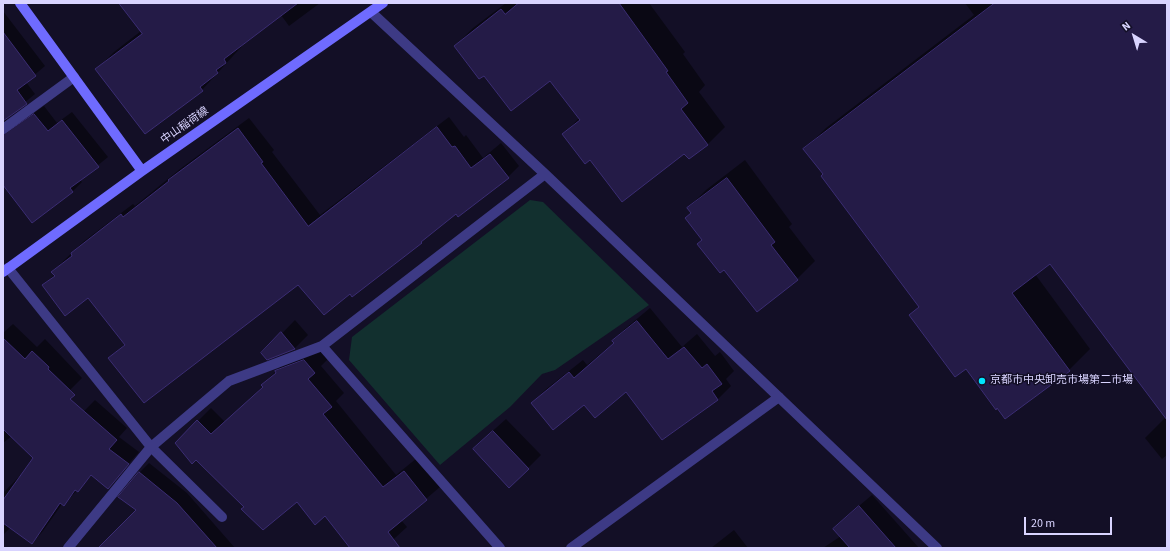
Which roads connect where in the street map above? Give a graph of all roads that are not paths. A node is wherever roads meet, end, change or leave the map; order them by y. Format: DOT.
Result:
graph roads {
  1 [pos="20,3"];
  2 [pos="382,3"];
  3 [pos="371,12"];
  4 [pos="74,77"];
  5 [pos="3,129"];
  6 [pos="142,171"];
  7 [pos="545,174"];
  8 [pos="6,270"];
  9 [pos="322,346"];
  10 [pos="779,397"];
  11 [pos="151,447"];
  12 [pos="222,517"];
  13 [pos="68,548"];
  14 [pos="500,548"];
  15 [pos="571,548"];
  16 [pos="937,548"];
  1 -- 4 [label="main road"];
  2 -- 3 [label="main road, 中山稲荷線"];
  3 -- 6 [label="main road, 中山稲荷線"];
  3 -- 7 [label="street"];
  4 -- 5 [label="street"];
  4 -- 6 [label="main road"];
  6 -- 8 [label="main road, 中山稲荷線"];
  7 -- 9 [label="street"];
  7 -- 10 [label="street"];
  8 -- 11 [label="street"];
  9 -- 11 [label="street"];
  9 -- 14 [label="street"];
  10 -- 15 [label="street"];
  10 -- 16 [label="street"];
  11 -- 12 [label="street"];
  11 -- 13 [label="street"];
}
